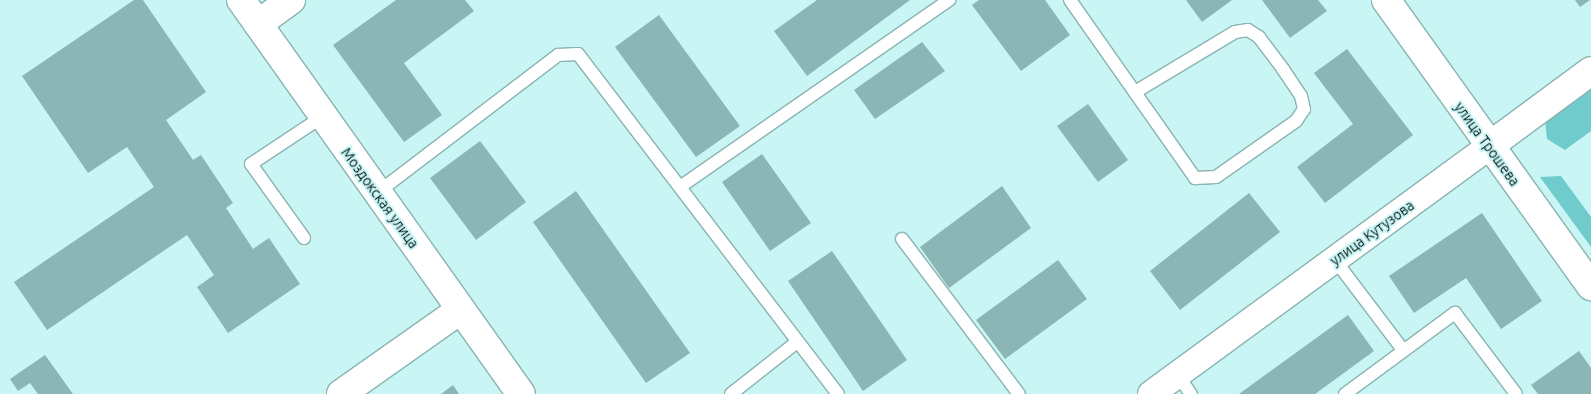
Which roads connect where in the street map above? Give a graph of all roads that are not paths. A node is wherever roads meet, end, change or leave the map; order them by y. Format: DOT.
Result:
graph roads {
  1 [pos="241,0"];
  2 [pos="291,0"];
  3 [pos="949,0"];
  4 [pos="1070,0"];
  5 [pos="1386,0"];
  6 [pos="258,24"];
  7 [pos="1591,71"];
  8 [pos="1135,92"];
  9 [pos="322,117"];
  10 [pos="1488,147"];
  11 [pos="680,186"];
  12 [pos="377,193"];
  13 [pos="304,238"];
  14 [pos="902,239"];
  15 [pos="1335,260"];
  16 [pos="1591,286"];
  17 [pos="460,310"];
  18 [pos="797,342"];
  19 [pos="1403,350"];
  20 [pos="1184,384"];
  21 [pos="341,394"];
  22 [pos="520,394"];
  23 [pos="731,394"];
  24 [pos="838,394"];
  25 [pos="1019,394"];
  26 [pos="1151,394"];
  27 [pos="1345,394"];
  28 [pos="1516,394"];
  1 -- 6 [label="street, Моздокская улица"];
  2 -- 6 [label="street"];
  3 -- 11 [label="lane"];
  4 -- 8 [label="lane"];
  5 -- 10 [label="street, улица Трошева"];
  6 -- 9 [label="street, Моздокская улица"];
  7 -- 10 [label="street, улица Кутузова"];
  8 -- 8 [label="lane"];
  9 -- 12 [label="street, Моздокская улица"];
  9 -- 13 [label="lane"];
  10 -- 15 [label="street, улица Кутузова"];
  10 -- 16 [label="street, улица Трошева"];
  11 -- 12 [label="lane"];
  11 -- 18 [label="lane"];
  12 -- 17 [label="street, Моздокская улица"];
  14 -- 25 [label="lane"];
  15 -- 19 [label="lane"];
  15 -- 20 [label="street, улица Кутузова"];
  17 -- 21 [label="street"];
  17 -- 22 [label="street, Моздокская улица"];
  18 -- 23 [label="lane"];
  18 -- 24 [label="lane"];
  19 -- 27 [label="lane"];
  19 -- 28 [label="lane"];
  20 -- 26 [label="street, улица Кутузова"];
}
